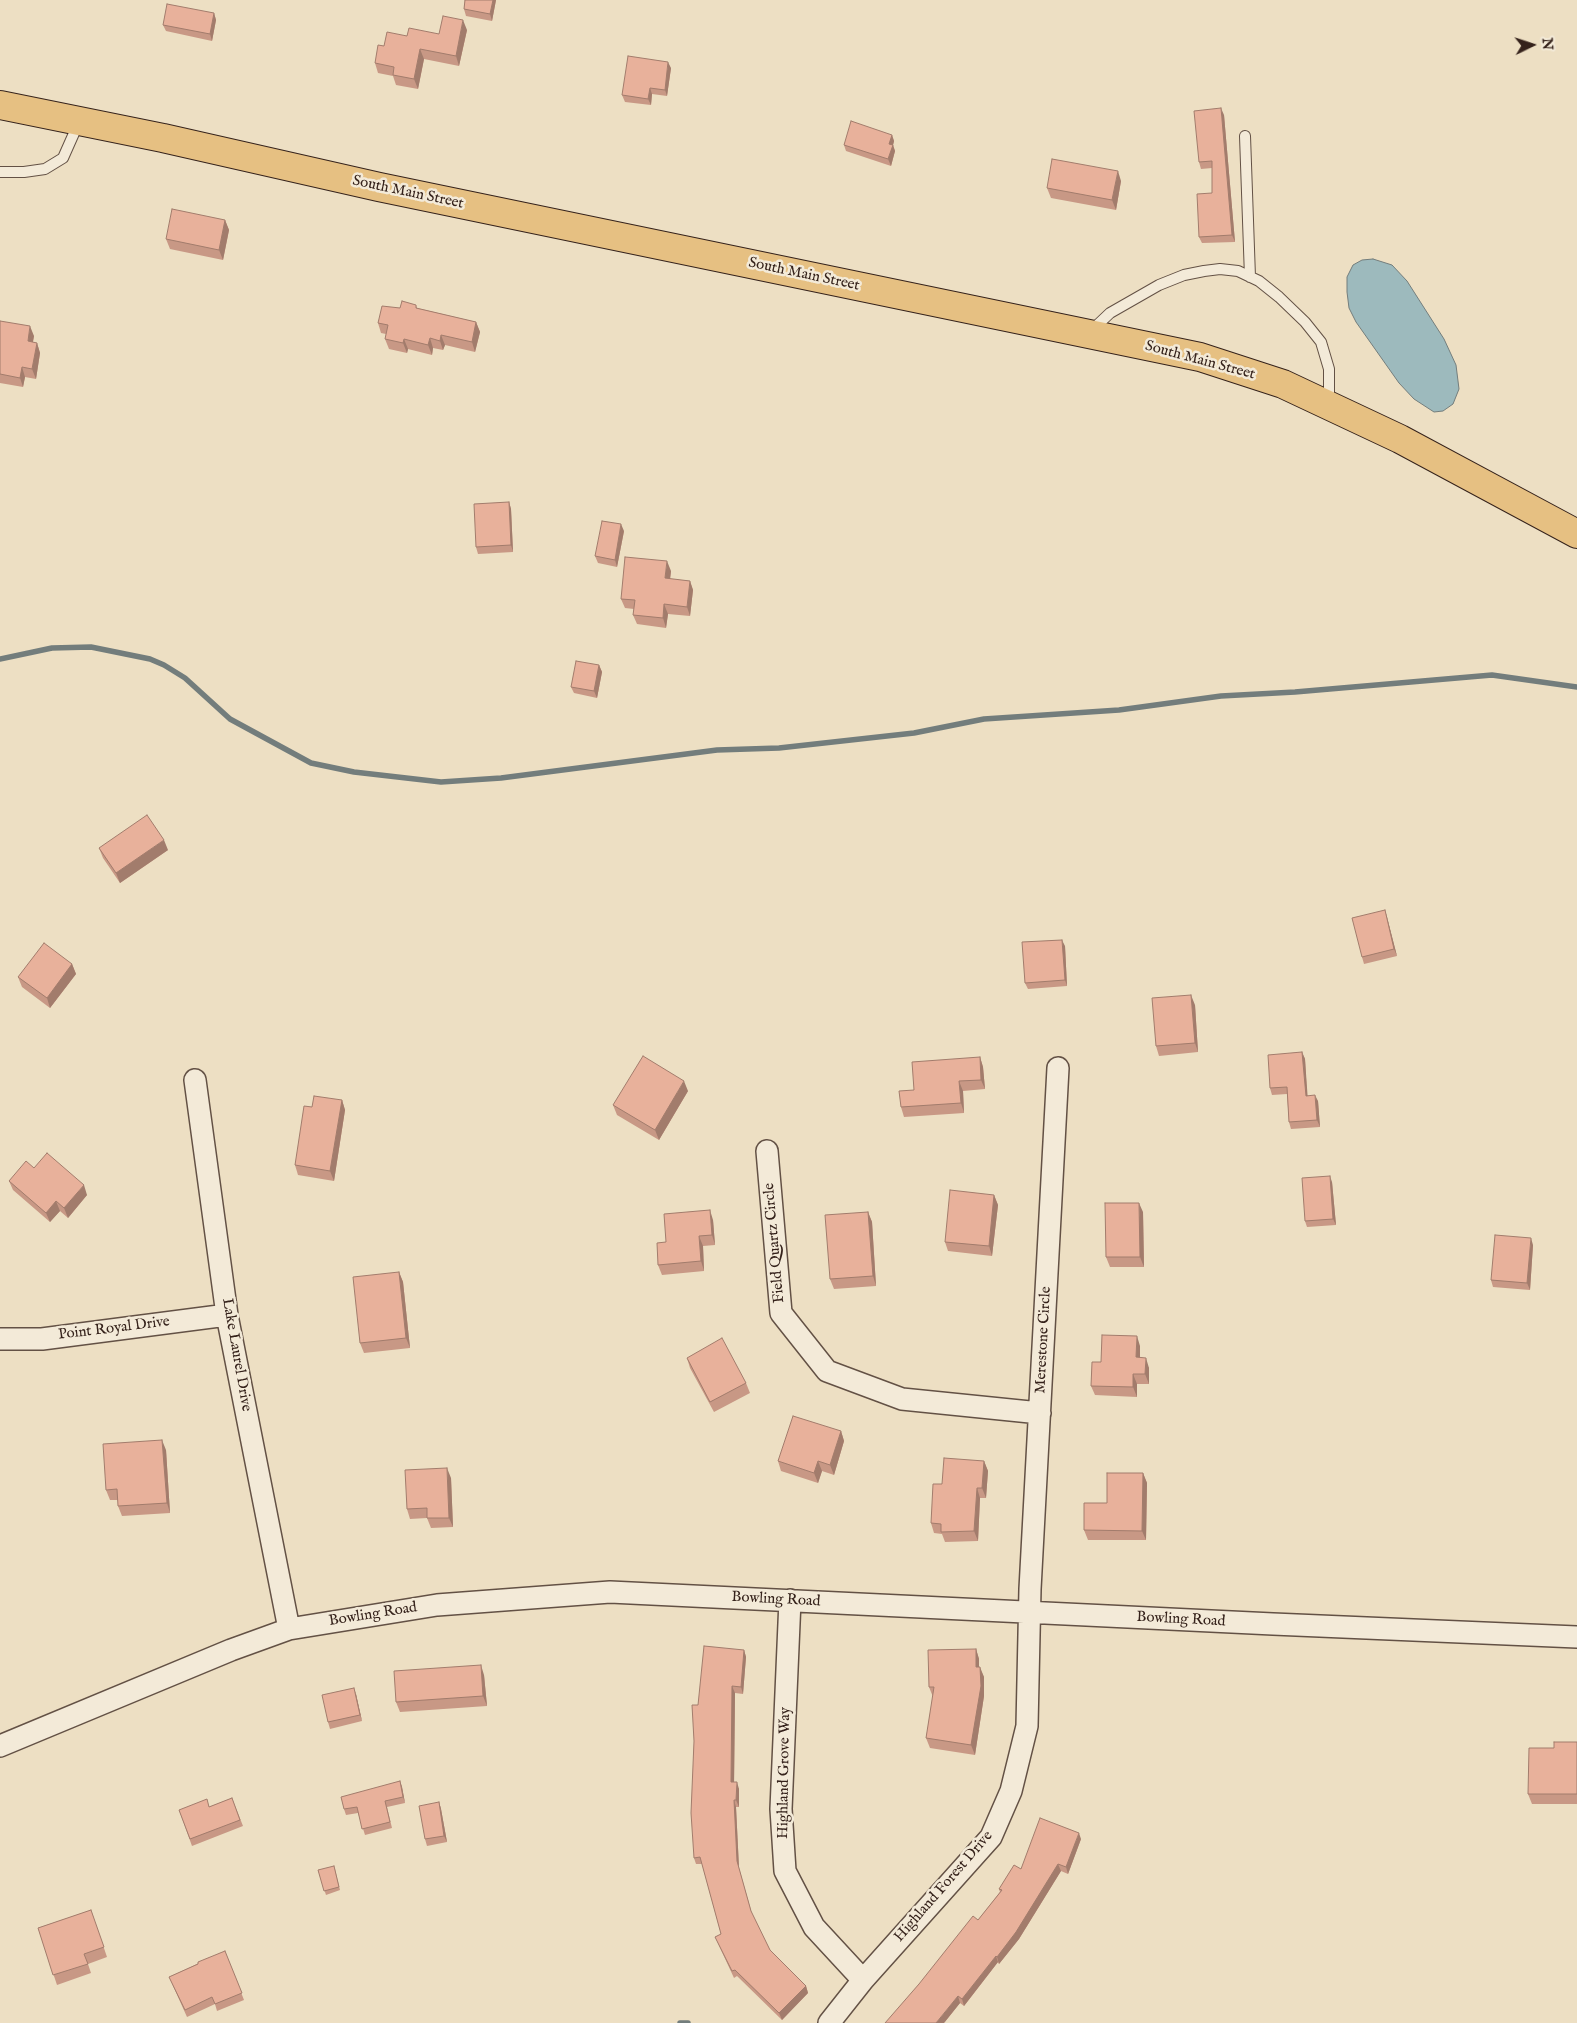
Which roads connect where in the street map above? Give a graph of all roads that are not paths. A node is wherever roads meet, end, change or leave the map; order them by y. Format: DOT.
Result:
graph roads {
  1 [pos="0,105"];
  2 [pos="79,121"];
  3 [pos="1246,136"];
  4 [pos="0,172"];
  5 [pos="1250,277"];
  6 [pos="1087,334"];
  7 [pos="1329,406"];
  8 [pos="1577,534"];
  9 [pos="1058,1068"];
  10 [pos="196,1080"];
  11 [pos="768,1151"];
  12 [pos="227,1314"];
  13 [pos="0,1339"];
  14 [pos="1040,1414"];
  15 [pos="790,1600"];
  16 [pos="1030,1612"];
  17 [pos="289,1629"];
  18 [pos="1577,1637"];
  19 [pos="0,1746"];
  20 [pos="864,1980"];
  21 [pos="829,2023"];
  1 -- 2 [label="highway, South Main Street"];
  2 -- 4 [label="lane"];
  2 -- 6 [label="highway, South Main Street"];
  3 -- 5 [label="lane"];
  5 -- 6 [label="lane"];
  5 -- 7 [label="lane"];
  6 -- 7 [label="highway, South Main Street"];
  7 -- 8 [label="highway, South Main Street"];
  9 -- 14 [label="street, Merestone Circle"];
  10 -- 12 [label="street, Lake Laurel Drive"];
  11 -- 14 [label="street, Field Quartz Circle"];
  12 -- 13 [label="street, Point Royal Drive"];
  12 -- 17 [label="street, Lake Laurel Drive"];
  14 -- 16 [label="street, Merestone Circle"];
  15 -- 16 [label="street, Bowling Road"];
  15 -- 17 [label="street, Bowling Road"];
  15 -- 20 [label="street, Highland Grove Way"];
  16 -- 18 [label="street, Bowling Road"];
  16 -- 20 [label="street, Highland Forest Drive"];
  17 -- 19 [label="street, Bowling Road"];
  20 -- 21 [label="street, Highland Forest Drive"];
}
